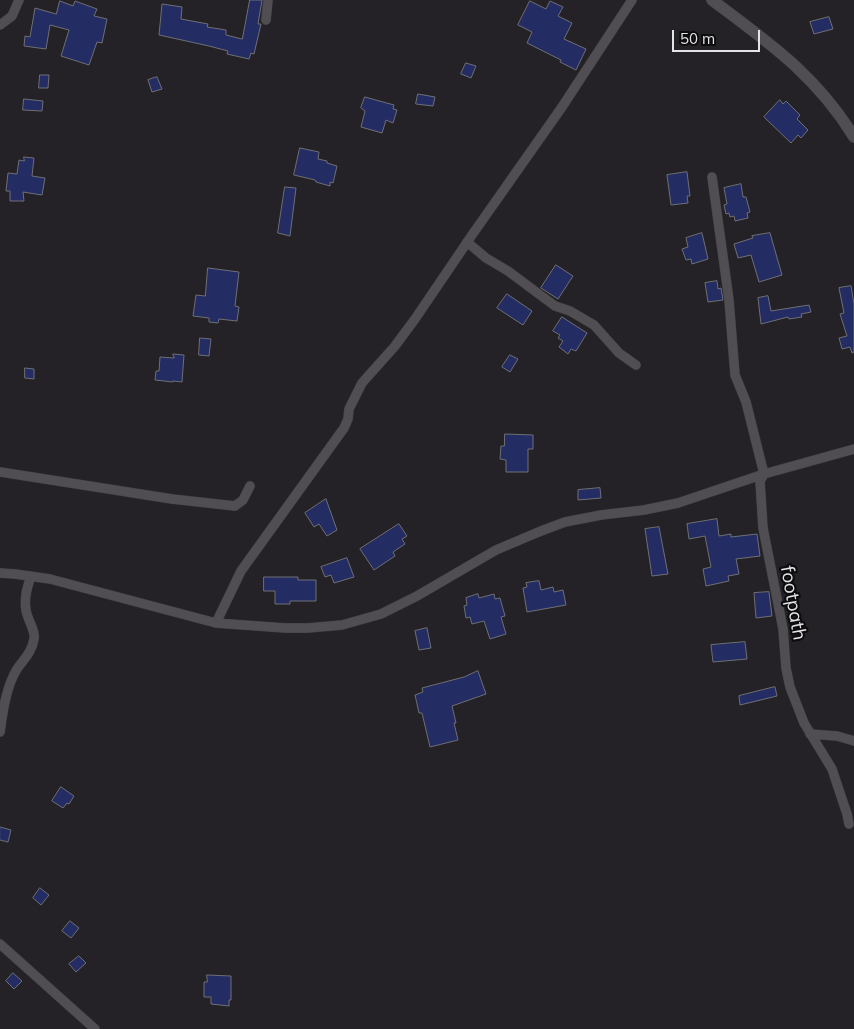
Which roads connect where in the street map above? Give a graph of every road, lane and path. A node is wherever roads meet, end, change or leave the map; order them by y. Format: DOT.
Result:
graph roads {
  1 [pos="18,0"];
  2 [pos="268,0"];
  3 [pos="632,0"];
  4 [pos="712,0"];
  5 [pos="266,20"];
  6 [pos="0,25"];
  7 [pos="854,137"];
  8 [pos="712,177"];
  9 [pos="467,242"];
  10 [pos="636,365"];
  11 [pos="854,449"];
  12 [pos="0,472"];
  13 [pos="764,474"];
  14 [pos="250,486"];
  15 [pos="0,573"];
  16 [pos="31,576"];
  17 [pos="216,623"];
  18 [pos="0,732"];
  19 [pos="810,734"];
  20 [pos="854,741"];
  21 [pos="848,824"];
  22 [pos="0,944"];
  23 [pos="96,1029"];
  1 -- 6 [label="street"];
  2 -- 5 [label="street"];
  3 -- 9 [label="street"];
  4 -- 7 [label="street"];
  8 -- 13 [label="street"];
  9 -- 10 [label="street"];
  9 -- 17 [label="street"];
  11 -- 13 [label="street"];
  12 -- 14 [label="street"];
  13 -- 17 [label="street"];
  13 -- 19 [label="street, footpath"];
  15 -- 16 [label="street"];
  16 -- 17 [label="street"];
  16 -- 18 [label="street"];
  19 -- 20 [label="street"];
  19 -- 21 [label="street, footpath"];
  22 -- 23 [label="street"];
}
